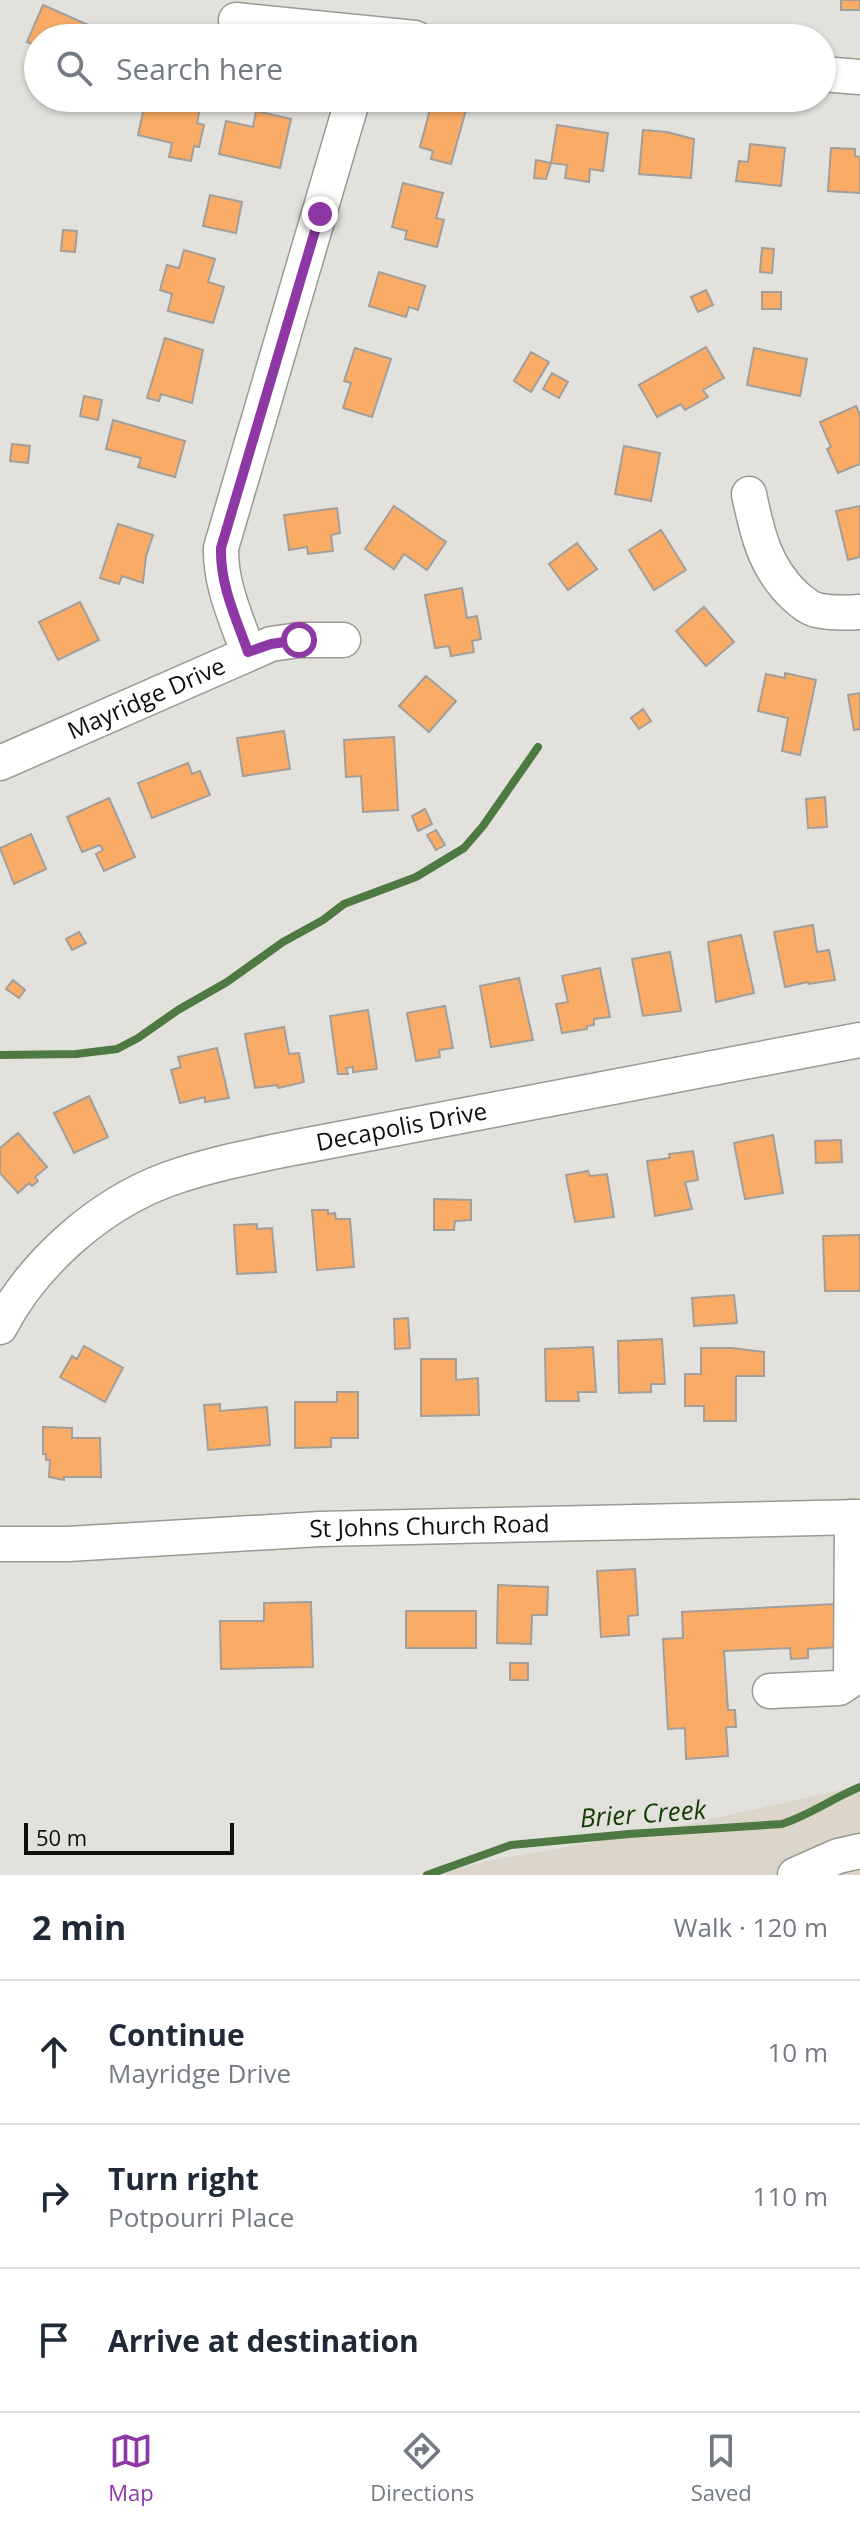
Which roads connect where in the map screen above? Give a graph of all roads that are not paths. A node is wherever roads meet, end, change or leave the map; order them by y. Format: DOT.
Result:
graph roads {
  1 [pos="236,20"];
  2 [pos="269,24"];
  3 [pos="836,75"];
  4 [pos="860,77"];
  5 [pos="349,112"];
  6 [pos="749,494"];
  7 [pos="860,612"];
  8 [pos="343,640"];
  9 [pos="248,652"];
  10 [pos="0,763"];
  11 [pos="860,1040"];
  12 [pos="0,1327"];
  13 [pos="856,1517"];
  14 [pos="0,1544"];
  15 [pos="770,1691"];
  16 [pos="860,1851"];
  17 [pos="795,1875"];
  1 -- 2 [label="street"];
  3 -- 4 [label="street"];
  5 -- 9 [label="street"];
  6 -- 7 [label="street"];
  8 -- 9 [label="street, Mayridge Drive"];
  9 -- 10 [label="street, Mayridge Drive"];
  11 -- 12 [label="street, Decapolis Drive"];
  13 -- 14 [label="street, St Johns Church Road"];
  13 -- 15 [label="street"];
  16 -- 17 [label="street"];
}
